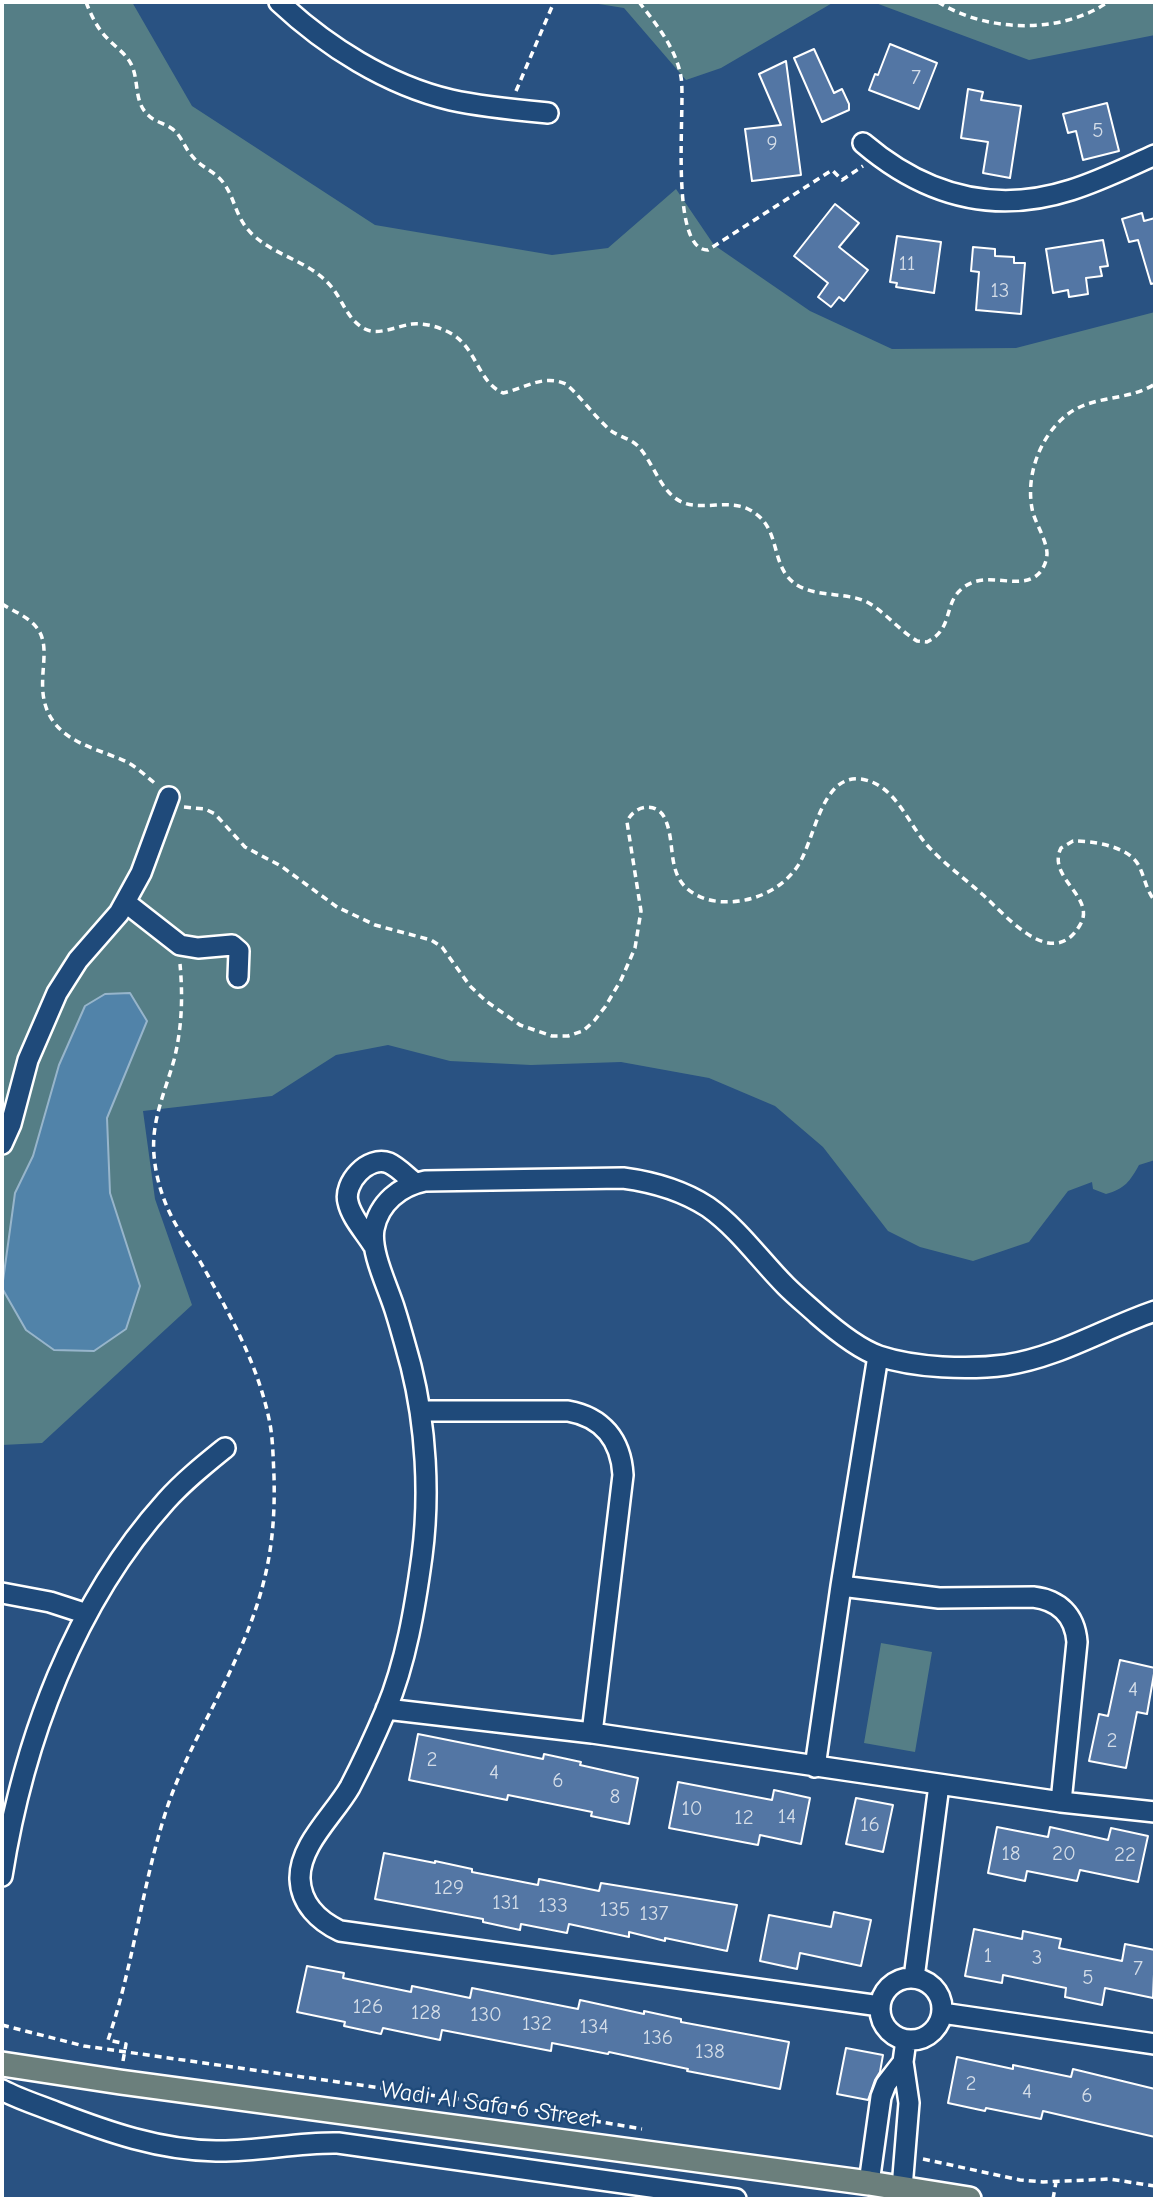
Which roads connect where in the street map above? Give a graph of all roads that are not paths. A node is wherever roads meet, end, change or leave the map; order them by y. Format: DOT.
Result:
graph roads {
  1 [pos="279,2"];
  2 [pos="548,113"];
  3 [pos="871,149"];
  4 [pos="1155,155"];
  5 [pos="169,797"];
  6 [pos="125,902"];
  7 [pos="238,977"];
  8 [pos="2,1144"];
  9 [pos="415,1183"];
  10 [pos="373,1245"];
  11 [pos="1155,1311"];
  12 [pos="878,1356"];
  13 [pos="420,1411"];
  14 [pos="225,1448"];
  15 [pos="841,1586"];
  16 [pos="2,1593"];
  17 [pos="87,1614"];
  18 [pos="386,1709"];
  19 [pos="592,1733"];
  20 [pos="815,1767"];
  21 [pos="939,1785"];
  22 [pos="1061,1802"];
  23 [pos="1155,1812"];
  24 [pos="2,1876"];
  25 [pos="914,1978"];
  26 [pos="880,2006"];
  27 [pos="942,2013"];
  28 [pos="906,2040"];
  29 [pos="1155,2043"];
  30 [pos="903,2062"];
  31 [pos="2,2064"];
  32 [pos="2,2090"];
  33 [pos="873,2144"];
  34 [pos="905,2152"];
  35 [pos="869,2183"];
  36 [pos="902,2188"];
  37 [pos="736,2199"];
  38 [pos="969,2199"];
  1 -- 2 [label="street"];
  3 -- 4 [label="street"];
  5 -- 6 [label="street"];
  6 -- 7 [label="street"];
  6 -- 8 [label="street"];
  9 -- 10 [label="street"];
  9 -- 10 [label="street"];
  9 -- 12 [label="street"];
  10 -- 13 [label="street"];
  11 -- 12 [label="street"];
  12 -- 15 [label="street"];
  13 -- 18 [label="street"];
  13 -- 19 [label="street"];
  14 -- 17 [label="street"];
  15 -- 20 [label="street"];
  15 -- 22 [label="street"];
  16 -- 17 [label="street"];
  17 -- 24 [label="street"];
  18 -- 19 [label="street"];
  18 -- 26 [label="street"];
  19 -- 20 [label="street"];
  20 -- 21 [label="street"];
  21 -- 22 [label="street"];
  21 -- 25 [label="street"];
  22 -- 23 [label="street"];
  25 -- 26 [label="street"];
  25 -- 27 [label="street"];
  26 -- 28 [label="street"];
  27 -- 28 [label="street"];
  27 -- 29 [label="street"];
  28 -- 30 [label="street"];
  30 -- 33 [label="street"];
  30 -- 34 [label="street"];
  31 -- 35 [label="main road, Wadi Al Safa 6 Street"];
  32 -- 37 [label="street"];
  33 -- 34 [label="street"];
  33 -- 35 [label="street"];
  34 -- 36 [label="street"];
  35 -- 36 [label="main road, Wadi Al Safa 6 Street"];
  36 -- 38 [label="main road, Wadi Al Safa 6 Street"];
}
